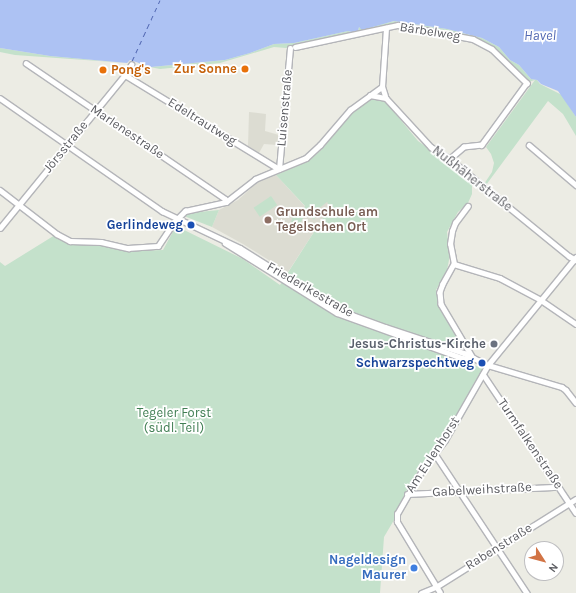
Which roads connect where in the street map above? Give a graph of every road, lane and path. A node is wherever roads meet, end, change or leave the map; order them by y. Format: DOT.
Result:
graph roads {
  1 [pos="386,28"];
  2 [pos="293,47"];
  3 [pos="26,63"];
  4 [pos="131,65"];
  5 [pos="125,75"];
  6 [pos="382,87"];
  7 [pos="372,95"];
  8 [pos="0,98"];
  9 [pos="386,98"];
  10 [pos="96,111"];
  11 [pos="68,145"];
  12 [pos="529,145"];
  13 [pos="450,159"];
  14 [pos="279,169"];
  15 [pos="576,184"];
  16 [pos="0,190"];
  17 [pos="226,202"];
  18 [pos="18,205"];
  19 [pos="468,206"];
  20 [pos="177,219"];
  21 [pos="0,228"];
  22 [pos="575,259"];
  23 [pos="454,264"];
  24 [pos="541,300"];
  25 [pos="576,324"];
  26 [pos="474,359"];
  27 [pos="488,365"];
  28 [pos="483,374"];
  29 [pos="576,403"];
  30 [pos="435,454"];
  31 [pos="557,484"];
  32 [pos="460,491"];
  33 [pos="407,494"];
  34 [pos="576,499"];
  35 [pos="569,503"];
  36 [pos="576,513"];
  37 [pos="498,548"];
  38 [pos="436,587"];
  39 [pos="421,593"];
  40 [pos="440,593"];
  41 [pos="527,593"];
  1 -- 2 [label="street, Bärbelweg"];
  1 -- 6 [label="street"];
  1 -- 13 [label="street, Bärbelweg"];
  2 -- 14 [label="street, Luisenstraße"];
  3 -- 10 [label="street, Marlenestraße"];
  4 -- 5 [label="street, Jörsstraße"];
  5 -- 10 [label="street, Jörsstraße"];
  5 -- 14 [label="street, Edeltrautweg"];
  6 -- 7 [label="street"];
  6 -- 9 [label="street"];
  7 -- 9 [label="street"];
  7 -- 14 [label="street"];
  8 -- 11 [label="street, Friederikestraße"];
  9 -- 13 [label="street, Nußhäherstraße"];
  10 -- 11 [label="street, Jörsstraße"];
  10 -- 17 [label="street, Marlenestraße"];
  11 -- 18 [label="street, Jörsstraße"];
  11 -- 20 [label="street, Friederikestraße"];
  12 -- 15 [label="street"];
  13 -- 22 [label="street, Nußhäherstraße"];
  14 -- 17 [label="street"];
  16 -- 18 [label="street"];
  17 -- 20 [label="street"];
  18 -- 20 [label="street"];
  18 -- 21 [label="street, Jörsstraße"];
  19 -- 23 [label="street"];
  20 -- 26 [label="street, Friederikestraße"];
  22 -- 24 [label="street"];
  23 -- 24 [label="street"];
  23 -- 26 [label="street"];
  24 -- 25 [label="street"];
  24 -- 27 [label="street"];
  26 -- 27 [label="street, Friederikestraße"];
  27 -- 28 [label="street, Am Eulenhorst"];
  27 -- 29 [label="street, Friederikestraße"];
  28 -- 30 [label="street, Am Eulenhorst"];
  28 -- 31 [label="street, Turmfalkenstraße"];
  30 -- 32 [label="street"];
  30 -- 33 [label="street, Am Eulenhorst"];
  31 -- 32 [label="street, Gabelweihstraße"];
  31 -- 35 [label="street, Turmfalkenstraße"];
  32 -- 33 [label="street, Gabelweihstraße"];
  32 -- 37 [label="street"];
  33 -- 38 [label="street, Am Eulenhorst"];
  34 -- 35 [label="street, Rabenstraße"];
  35 -- 36 [label="street, Turmfalkenstraße"];
  35 -- 37 [label="street, Rabenstraße"];
  37 -- 38 [label="street, Rabenstraße"];
  37 -- 41 [label="street"];
  38 -- 39 [label="street, Rabenstraße"];
  38 -- 40 [label="street"];
}
